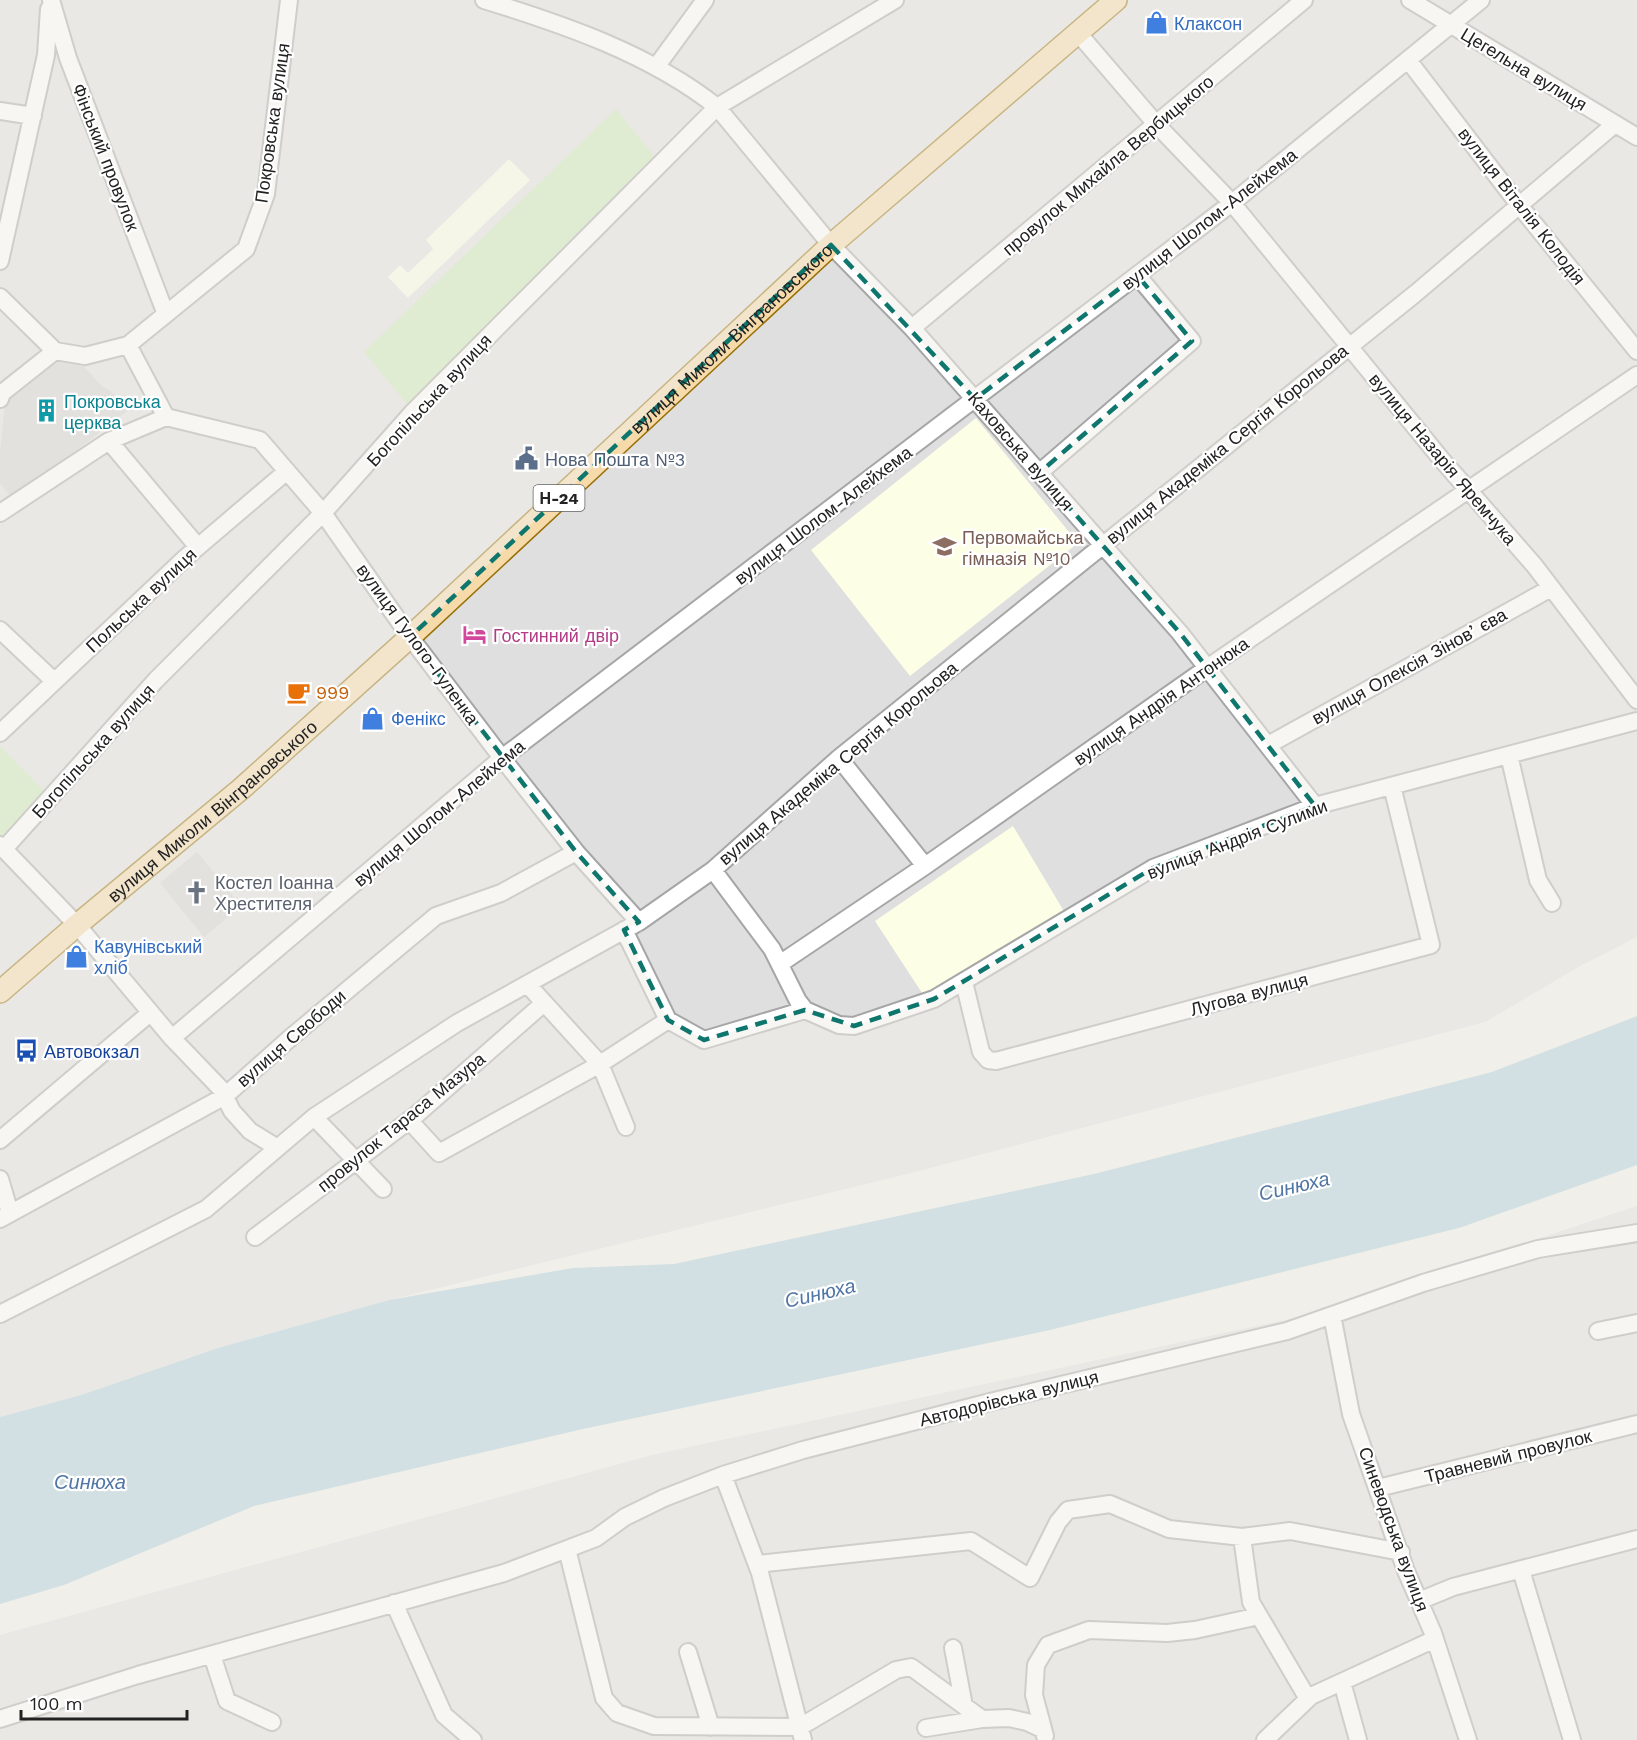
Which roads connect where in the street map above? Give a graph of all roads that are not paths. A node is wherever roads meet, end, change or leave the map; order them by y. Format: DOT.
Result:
graph roads {
  1 [pos="50,0"];
  2 [pos="289,0"];
  3 [pos="484,0"];
  4 [pos="705,0"];
  5 [pos="895,0"];
  6 [pos="1304,0"];
  7 [pos="1410,0"];
  8 [pos="1481,0"];
  9 [pos="1112,2"];
  10 [pos="1452,25"];
  11 [pos="1078,33"];
  12 [pos="1408,60"];
  13 [pos="656,67"];
  14 [pos="717,107"];
  15 [pos="0,111"];
  16 [pos="33,117"];
  17 [pos="1615,124"];
  18 [pos="1157,125"];
  19 [pos="1637,137"];
  20 [pos="1232,203"];
  21 [pos="1519,205"];
  22 [pos="831,245"];
  23 [pos="0,261"];
  24 [pos="1137,276"];
  25 [pos="0,297"];
  26 [pos="165,312"];
  27 [pos="912,328"];
  28 [pos="128,345"];
  29 [pos="1349,347"];
  30 [pos="56,351"];
  31 [pos="1637,351"];
  32 [pos="1637,375"];
  33 [pos="1,394"];
  34 [pos="975,399"];
  35 [pos="166,417"];
  36 [pos="109,441"];
  37 [pos="286,471"];
  38 [pos="1039,474"];
  39 [pos="1467,489"];
  40 [pos="0,513"];
  41 [pos="323,513"];
  42 [pos="1102,544"];
  43 [pos="198,547"];
  44 [pos="1551,588"];
  45 [pos="0,630"];
  46 [pos="410,637"];
  47 [pos="1207,668"];
  48 [pos="54,681"];
  49 [pos="1637,700"];
  50 [pos="1637,721"];
  51 [pos="0,733"];
  52 [pos="1268,745"];
  53 [pos="1509,755"];
  54 [pos="502,758"];
  55 [pos="839,758"];
  56 [pos="1392,786"];
  57 [pos="1315,806"];
  58 [pos="2,847"];
  59 [pos="576,852"];
  60 [pos="925,866"];
  61 [pos="713,870"];
  62 [pos="1552,903"];
  63 [pos="639,922"];
  64 [pos="77,925"];
  65 [pos="624,930"];
  66 [pos="781,963"];
  67 [pos="964,982"];
  68 [pos="528,985"];
  69 [pos="0,992"];
  70 [pos="544,1003"];
  71 [pos="805,1010"];
  72 [pos="150,1013"];
  73 [pos="668,1020"];
  74 [pos="172,1038"];
  75 [pos="600,1064"];
  76 [pos="225,1096"];
  77 [pos="314,1117"];
  78 [pos="409,1120"];
  79 [pos="626,1127"];
  80 [pos="0,1140"];
  81 [pos="276,1147"];
  82 [pos="355,1161"];
  83 [pos="0,1179"];
  84 [pos="383,1189"];
  85 [pos="5,1216"];
  86 [pos="1637,1233"];
  87 [pos="255,1237"];
  88 [pos="0,1314"];
  89 [pos="1332,1315"];
  90 [pos="1637,1323"];
  91 [pos="1598,1331"];
  92 [pos="1637,1424"];
  93 [pos="723,1475"];
  94 [pos="1378,1488"];
  95 [pos="1242,1537"];
  96 [pos="1637,1539"];
  97 [pos="567,1549"];
  98 [pos="1401,1552"];
  99 [pos="757,1564"];
  100 [pos="1521,1570"];
  101 [pos="1419,1601"];
  102 [pos="394,1604"];
  103 [pos="1259,1616"];
  104 [pos="1435,1639"];
  105 [pos="953,1648"];
  106 [pos="688,1652"];
  107 [pos="212,1655"];
  108 [pos="1342,1682"];
  109 [pos="1308,1699"];
  110 [pos="964,1706"];
  111 [pos="0,1719"];
  112 [pos="982,1719"];
  113 [pos="272,1722"];
  114 [pos="711,1726"];
  115 [pos="926,1728"];
  116 [pos="802,1734"];
  117 [pos="1044,1735"];
  118 [pos="473,1740"];
  119 [pos="1265,1740"];
  120 [pos="1358,1740"];
  121 [pos="1468,1740"];
  122 [pos="1572,1740"];
  1 -- 16 [label="street"];
  1 -- 26 [label="street, Фінський провулок"];
  2 -- 26 [label="street, Покровська вулиця"];
  3 -- 13 [label="street, Каховська вулиця"];
  4 -- 13 [label="street"];
  5 -- 14 [label="street, Богопільська вулиця"];
  6 -- 18 [label="street, провулок Михайла Вербицького"];
  7 -- 10 [label="street, Цегельна вулиця"];
  8 -- 10 [label="street, вулиця Шолом-Алейхема"];
  9 -- 11 [label="main road, вулиця Миколи Вінграновського / Н-24"];
  10 -- 12 [label="street, вулиця Шолом-Алейхема"];
  10 -- 17 [label="street, Цегельна вулиця"];
  11 -- 18 [label="street, вулиця Назарія Яремчука"];
  11 -- 22 [label="main road, вулиця Миколи Вінграновського / Н-24"];
  12 -- 20 [label="street, вулиця Шолом-Алейхема"];
  12 -- 21 [label="street, вулиця Віталія Колодія"];
  13 -- 14 [label="street, Каховська вулиця"];
  14 -- 22 [label="street, Каховська вулиця"];
  14 -- 41 [label="street, Богопільська вулиця"];
  15 -- 16 [label="street"];
  16 -- 23 [label="street"];
  17 -- 19 [label="street, Цегельна вулиця"];
  17 -- 21 [label="street, вулиця Академіка Сергія Корольова"];
  18 -- 20 [label="street, вулиця Назарія Яремчука"];
  18 -- 27 [label="street, провулок Михайла Вербицького"];
  20 -- 24 [label="street, вулиця Шолом-Алейхема"];
  20 -- 29 [label="street, вулиця Назарія Яремчука"];
  21 -- 29 [label="street, вулиця Академіка Сергія Корольова"];
  21 -- 31 [label="street, вулиця Віталія Колодія"];
  22 -- 27 [label="street, Каховська вулиця"];
  22 -- 46 [label="main road, вулиця Миколи Вінграновського / Н-24"];
  24 -- 34 [label="street, вулиця Шолом-Алейхема"];
  24 -- 38 [label="street"];
  25 -- 30 [label="street"];
  26 -- 28 [label="street, Покровська вулиця"];
  27 -- 34 [label="street, Каховська вулиця"];
  28 -- 30 [label="street"];
  28 -- 35 [label="street"];
  29 -- 39 [label="street, вулиця Назарія Яремчука"];
  29 -- 42 [label="street, вулиця Академіка Сергія Корольова"];
  30 -- 33 [label="street"];
  32 -- 39 [label="street, вулиця Андрія Антонюка"];
  34 -- 38 [label="street, Каховська вулиця"];
  34 -- 54 [label="street, вулиця Шолом-Алейхема"];
  35 -- 36 [label="street"];
  35 -- 37 [label="street, вулиця Гулого-Гуленка"];
  36 -- 40 [label="street"];
  36 -- 43 [label="street"];
  37 -- 41 [label="street, вулиця Гулого-Гуленка"];
  37 -- 43 [label="street, Польська вулиця"];
  38 -- 42 [label="street, Каховська вулиця"];
  39 -- 44 [label="street, вулиця Назарія Яремчука"];
  39 -- 47 [label="street, вулиця Андрія Антонюка"];
  41 -- 46 [label="street, вулиця Гулого-Гуленка"];
  41 -- 58 [label="street, Богопільська вулиця"];
  42 -- 47 [label="street, Каховська вулиця"];
  42 -- 55 [label="street, вулиця Академіка Сергія Корольова"];
  43 -- 48 [label="street, Польська вулиця"];
  44 -- 49 [label="street, вулиця Назарія Яремчука"];
  44 -- 52 [label="street, вулиця Олексія Зіновʼєва"];
  45 -- 48 [label="street"];
  46 -- 54 [label="street, вулиця Гулого-Гуленка"];
  46 -- 64 [label="main road, вулиця Миколи Вінграновського / Н-24"];
  47 -- 52 [label="street, Каховська вулиця"];
  47 -- 60 [label="street, вулиця Андрія Антонюка"];
  48 -- 51 [label="street, Польська вулиця"];
  50 -- 53 [label="street, вулиця Андрія Сулими"];
  52 -- 57 [label="street, Каховська вулиця"];
  53 -- 56 [label="street, вулиця Андрія Сулими"];
  53 -- 62 [label="street"];
  54 -- 59 [label="street, вулиця Гулого-Гуленка"];
  54 -- 74 [label="street, вулиця Шолом-Алейхема"];
  55 -- 60 [label="street"];
  55 -- 61 [label="street, вулиця Академіка Сергія Корольова"];
  56 -- 57 [label="street, вулиця Андрія Сулими"];
  56 -- 67 [label="street, Лугова вулиця"];
  57 -- 67 [label="street, вулиця Андрія Сулими"];
  58 -- 64 [label="street"];
  59 -- 63 [label="street, вулиця Гулого-Гуленка"];
  59 -- 76 [label="street, вулиця Свободи"];
  60 -- 66 [label="street, вулиця Андрія Антонюка"];
  61 -- 63 [label="street, вулиця Академіка Сергія Корольова"];
  61 -- 66 [label="street"];
  63 -- 65 [label="street, вулиця Академіка Сергія Корольова"];
  64 -- 69 [label="main road, вулиця Миколи Вінграновського / Н-24"];
  64 -- 72 [label="street"];
  65 -- 68 [label="street, вулиця Академіка Сергія Корольова"];
  65 -- 73 [label="street"];
  66 -- 71 [label="street"];
  67 -- 71 [label="street, вулиця Андрія Сулими"];
  68 -- 70 [label="street"];
  68 -- 77 [label="street, вулиця Академіка Сергія Корольова"];
  70 -- 75 [label="street"];
  70 -- 78 [label="street, провулок Тараса Мазура"];
  71 -- 73 [label="street"];
  72 -- 74 [label="street"];
  72 -- 80 [label="street"];
  73 -- 75 [label="street"];
  74 -- 76 [label="street"];
  75 -- 78 [label="street"];
  75 -- 79 [label="street"];
  76 -- 81 [label="street"];
  76 -- 85 [label="street, вулиця Свободи"];
  77 -- 81 [label="street, вулиця Академіка Сергія Корольова"];
  77 -- 82 [label="street"];
  78 -- 82 [label="street, провулок Тараса Мазура"];
  81 -- 88 [label="street, вулиця Академіка Сергія Корольова"];
  82 -- 84 [label="street"];
  82 -- 87 [label="street, провулок Тараса Мазура"];
  83 -- 85 [label="street"];
  86 -- 89 [label="street, Автодорівська вулиця"];
  89 -- 93 [label="street, Автодорівська вулиця"];
  89 -- 94 [label="street, Синеводська вулиця"];
  90 -- 91 [label="street"];
  92 -- 94 [label="street, Травневий провулок"];
  93 -- 97 [label="street, Автодорівська вулиця"];
  93 -- 99 [label="street"];
  94 -- 98 [label="street, Синеводська вулиця"];
  95 -- 98 [label="street"];
  95 -- 99 [label="street"];
  95 -- 103 [label="street"];
  96 -- 100 [label="street"];
  97 -- 102 [label="street, Автодорівська вулиця"];
  97 -- 114 [label="street"];
  98 -- 101 [label="street, Синеводська вулиця"];
  99 -- 116 [label="street"];
  100 -- 101 [label="street"];
  100 -- 122 [label="street"];
  101 -- 104 [label="street, Синеводська вулиця"];
  102 -- 107 [label="street, Автодорівська вулиця"];
  102 -- 118 [label="street"];
  103 -- 109 [label="street"];
  103 -- 117 [label="street"];
  104 -- 108 [label="street"];
  104 -- 121 [label="street, Синеводська вулиця"];
  105 -- 110 [label="street"];
  106 -- 114 [label="street"];
  107 -- 111 [label="street, Автодорівська вулиця"];
  107 -- 113 [label="street"];
  108 -- 109 [label="street"];
  108 -- 120 [label="street"];
  109 -- 119 [label="street"];
  110 -- 112 [label="street"];
  110 -- 116 [label="street"];
  112 -- 115 [label="street"];
  112 -- 117 [label="street"];
  114 -- 116 [label="street"];
}
